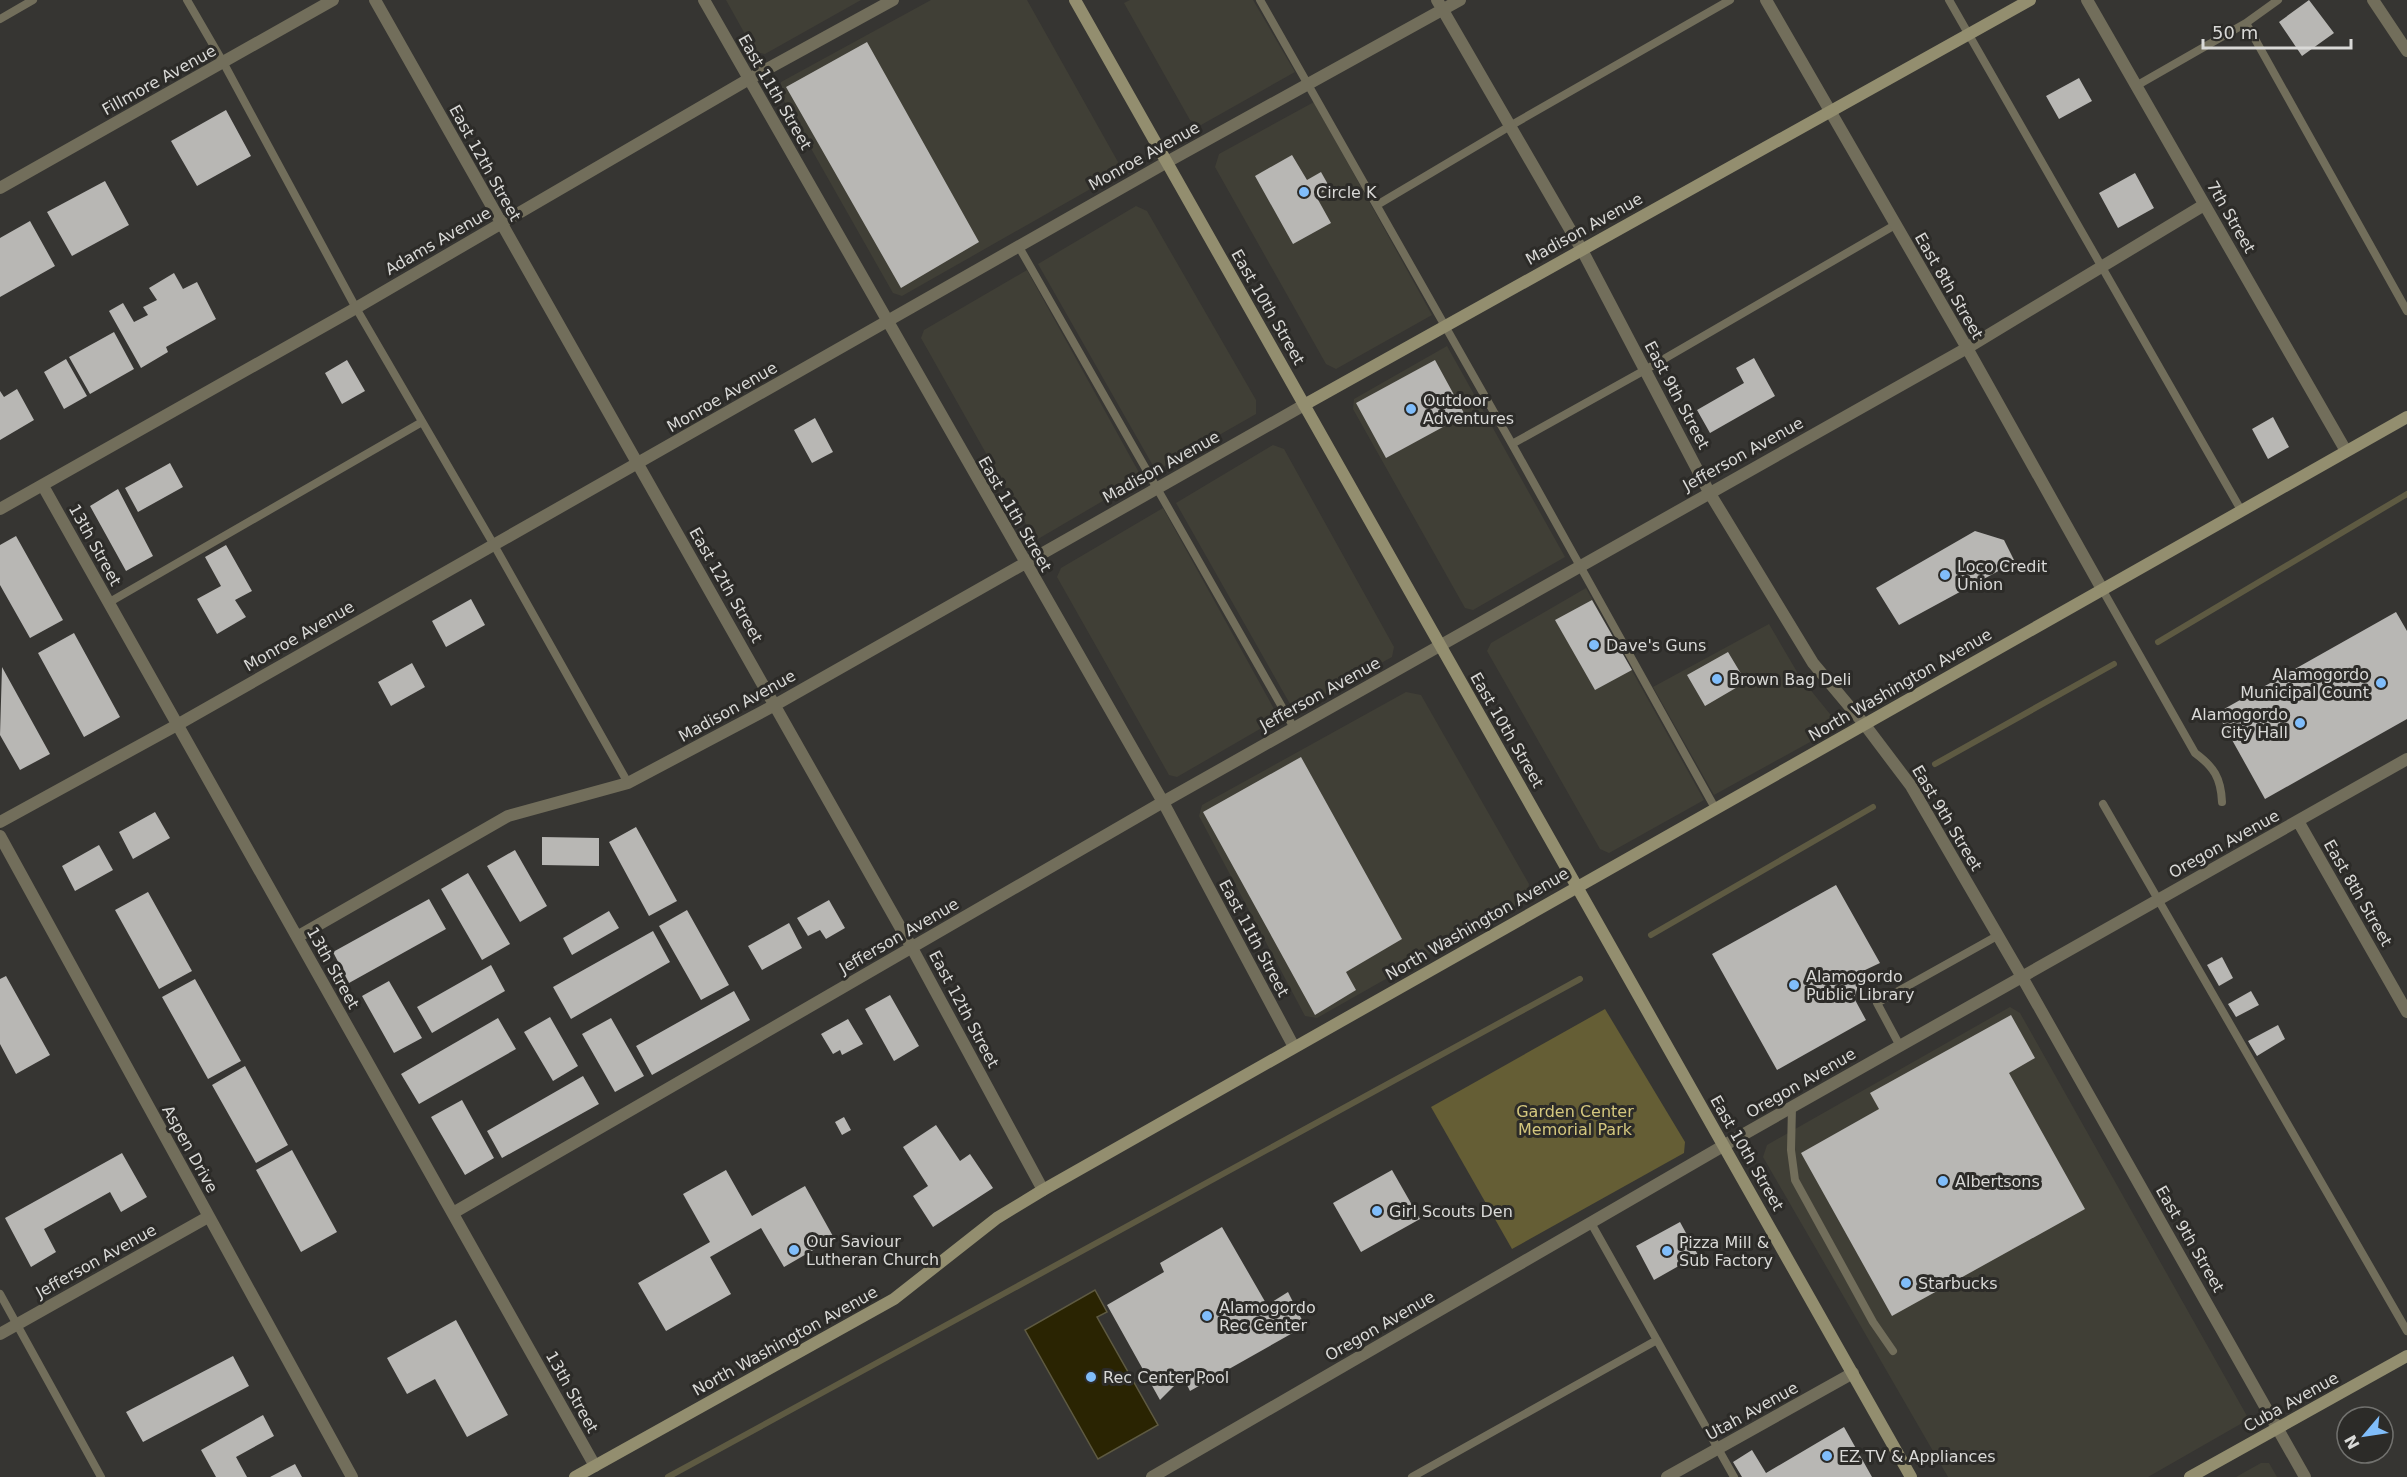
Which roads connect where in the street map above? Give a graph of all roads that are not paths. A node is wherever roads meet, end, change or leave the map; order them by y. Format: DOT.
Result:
graph roads {
  1 [pos="33,0"];
  2 [pos="187,0"];
  3 [pos="333,0"];
  4 [pos="375,0"];
  5 [pos="704,0"];
  6 [pos="893,0"];
  7 [pos="1075,0"];
  8 [pos="1260,0"];
  9 [pos="1460,0"];
  10 [pos="1730,0"];
  11 [pos="1766,0"];
  12 [pos="1949,0"];
  13 [pos="2030,0"];
  14 [pos="2087,0"];
  15 [pos="2278,0"];
  16 [pos="2373,0"];
  17 [pos="1440,5"];
  18 [pos="0,19"];
  19 [pos="2246,23"];
  20 [pos="1969,34"];
  21 [pos="2407,51"];
  22 [pos="223,62"];
  23 [pos="749,79"];
  24 [pos="1308,84"];
  25 [pos="2136,86"];
  26 [pos="1829,110"];
  27 [pos="1510,126"];
  28 [pos="1167,162"];
  29 [pos="0,188"];
  30 [pos="1377,205"];
  31 [pos="2205,205"];
  32 [pos="501,224"];
  33 [pos="1895,225"];
  34 [pos="1019,247"];
  35 [pos="1582,250"];
  36 [pos="2102,267"];
  37 [pos="356,308"];
  38 [pos="2407,311"];
  39 [pos="887,322"];
  40 [pos="1446,326"];
  41 [pos="1966,348"];
  42 [pos="1645,370"];
  43 [pos="1304,405"];
  44 [pos="2407,417"];
  45 [pos="422,422"];
  46 [pos="1512,444"];
  47 [pos="2346,451"];
  48 [pos="637,464"];
  49 [pos="43,486"];
  50 [pos="1158,488"];
  51 [pos="1709,492"];
  52 [pos="0,509"];
  53 [pos="2241,510"];
  54 [pos="494,545"];
  55 [pos="1024,563"];
  56 [pos="1581,565"];
  57 [pos="2102,589"];
  58 [pos="108,603"];
  59 [pos="1440,645"];
  60 [pos="775,705"];
  61 [pos="177,725"];
  62 [pos="1865,725"];
  63 [pos="1294,728"];
  64 [pos="2407,759"];
  65 [pos="628,783"];
  66 [pos="1163,802"];
  67 [pos="2222,802"];
  68 [pos="2103,804"];
  69 [pos="1715,808"];
  70 [pos="2298,821"];
  71 [pos="0,822"];
  72 [pos="0,836"];
  73 [pos="1576,886"];
  74 [pos="2157,901"];
  75 [pos="297,936"];
  76 [pos="1997,936"];
  77 [pos="912,948"];
  78 [pos="2022,977"];
  79 [pos="2407,1012"];
  80 [pos="1900,1046"];
  81 [pos="1294,1047"];
  82 [pos="1792,1107"];
  83 [pos="1724,1146"];
  84 [pos="1043,1190"];
  85 [pos="453,1213"];
  86 [pos="208,1217"];
  87 [pos="1591,1223"];
  88 [pos="0,1294"];
  89 [pos="17,1325"];
  90 [pos="2407,1331"];
  91 [pos="0,1334"];
  92 [pos="1657,1340"];
  93 [pos="1893,1351"];
  94 [pos="2407,1356"];
  95 [pos="1853,1373"];
  96 [pos="2278,1428"];
  97 [pos="1719,1448"];
  98 [pos="594,1466"];
  99 [pos="101,1477"];
  100 [pos="352,1477"];
  101 [pos="575,1477"];
  102 [pos="1152,1477"];
  103 [pos="1412,1477"];
  104 [pos="1667,1477"];
  105 [pos="1734,1477"];
  106 [pos="1911,1477"];
  107 [pos="2190,1477"];
  108 [pos="2306,1477"];
  1 -- 18 [label="lane"];
  2 -- 22 [label="lane"];
  3 -- 22 [label="street, Fillmore Avenue"];
  4 -- 32 [label="street, East 12th Street"];
  5 -- 23 [label="street, East 11th Street"];
  6 -- 23 [label="street, Adams Avenue"];
  7 -- 28 [label="main road, East 10th Street"];
  8 -- 24 [label="lane"];
  9 -- 17 [label="street, Monroe Avenue"];
  10 -- 27 [label="lane"];
  11 -- 26 [label="street, East 8th Street"];
  12 -- 20 [label="lane"];
  13 -- 20 [label="main road, Madison Avenue"];
  14 -- 25 [label="street, 7th Street"];
  15 -- 19 [label="lane"];
  16 -- 21 [label="street"];
  17 -- 24 [label="street, Monroe Avenue"];
  17 -- 27 [label="street, East 9th Street"];
  19 -- 25 [label="lane"];
  19 -- 38 [label="lane"];
  20 -- 26 [label="main road, Madison Avenue"];
  20 -- 36 [label="lane"];
  22 -- 29 [label="street, Fillmore Avenue"];
  22 -- 37 [label="lane"];
  23 -- 32 [label="street, Adams Avenue"];
  23 -- 39 [label="street, East 11th Street"];
  24 -- 28 [label="street, Monroe Avenue"];
  24 -- 30 [label="lane"];
  25 -- 31 [label="street, 7th Street"];
  26 -- 33 [label="street, East 8th Street"];
  26 -- 35 [label="main road, Madison Avenue"];
  27 -- 30 [label="lane"];
  27 -- 35 [label="street, East 9th Street"];
  28 -- 34 [label="street, Monroe Avenue"];
  28 -- 43 [label="main road, East 10th Street"];
  30 -- 40 [label="lane"];
  31 -- 36 [label="street, Jefferson Avenue"];
  31 -- 47 [label="street, 7th Street"];
  32 -- 37 [label="street, Adams Avenue"];
  32 -- 48 [label="street, East 12th Street"];
  33 -- 41 [label="street, East 8th Street"];
  33 -- 42 [label="lane"];
  34 -- 39 [label="street, Monroe Avenue"];
  34 -- 50 [label="lane"];
  35 -- 40 [label="main road, Madison Avenue"];
  35 -- 42 [label="street, East 9th Street"];
  36 -- 41 [label="street, Jefferson Avenue"];
  36 -- 53 [label="lane"];
  37 -- 45 [label="lane"];
  37 -- 49 [label="street, Adams Avenue"];
  39 -- 48 [label="street, Monroe Avenue"];
  39 -- 55 [label="street, East 11th Street"];
  40 -- 43 [label="main road, Madison Avenue"];
  40 -- 46 [label="lane"];
  41 -- 51 [label="street, Jefferson Avenue"];
  41 -- 57 [label="street, East 8th Street"];
  42 -- 46 [label="lane"];
  42 -- 51 [label="street, East 9th Street"];
  43 -- 50 [label="street, Madison Avenue"];
  43 -- 59 [label="main road, East 10th Street"];
  44 -- 47 [label="main road, North Washington Avenue"];
  45 -- 54 [label="lane"];
  45 -- 58 [label="lane"];
  46 -- 56 [label="lane"];
  47 -- 53 [label="main road, North Washington Avenue"];
  48 -- 54 [label="street, Monroe Avenue"];
  48 -- 60 [label="street, East 12th Street"];
  49 -- 52 [label="street, Adams Avenue"];
  49 -- 58 [label="street, 13th Street"];
  50 -- 55 [label="street, Madison Avenue"];
  50 -- 63 [label="lane"];
  51 -- 56 [label="street, Jefferson Avenue"];
  51 -- 62 [label="street, East 9th Street"];
  53 -- 57 [label="main road, North Washington Avenue"];
  54 -- 61 [label="street, Monroe Avenue"];
  54 -- 65 [label="lane"];
  55 -- 60 [label="street, Madison Avenue"];
  55 -- 66 [label="street, East 11th Street"];
  56 -- 59 [label="street, Jefferson Avenue"];
  56 -- 69 [label="lane"];
  57 -- 62 [label="main road, North Washington Avenue"];
  57 -- 67 [label="lane"];
  58 -- 61 [label="street, 13th Street"];
  59 -- 63 [label="street, Jefferson Avenue"];
  59 -- 73 [label="main road, East 10th Street"];
  60 -- 65 [label="street, Madison Avenue"];
  60 -- 77 [label="street, East 12th Street"];
  61 -- 71 [label="street, Monroe Avenue"];
  61 -- 75 [label="street, 13th Street"];
  62 -- 69 [label="main road, North Washington Avenue"];
  62 -- 76 [label="street, East 9th Street"];
  63 -- 66 [label="street, Jefferson Avenue"];
  64 -- 70 [label="street, Oregon Avenue"];
  65 -- 75 [label="street, Madison Avenue"];
  66 -- 77 [label="street, Jefferson Avenue"];
  66 -- 81 [label="street, East 11th Street"];
  68 -- 74 [label="lane"];
  69 -- 73 [label="main road, North Washington Avenue"];
  70 -- 74 [label="street, Oregon Avenue"];
  70 -- 79 [label="street, East 8th Street"];
  72 -- 86 [label="street, Aspen Drive"];
  73 -- 81 [label="main road, North Washington Avenue"];
  73 -- 83 [label="main road, East 10th Street"];
  74 -- 78 [label="street, Oregon Avenue"];
  74 -- 90 [label="lane"];
  75 -- 85 [label="street, 13th Street"];
  76 -- 78 [label="street, East 9th Street"];
  76 -- 80 [label="lane"];
  77 -- 84 [label="street, East 12th Street"];
  77 -- 85 [label="street, Jefferson Avenue"];
  78 -- 80 [label="street, Oregon Avenue"];
  78 -- 96 [label="street, East 9th Street"];
  80 -- 82 [label="street, Oregon Avenue"];
  81 -- 84 [label="main road, North Washington Avenue"];
  82 -- 83 [label="street, Oregon Avenue"];
  82 -- 93 [label="lane"];
  83 -- 87 [label="street, Oregon Avenue"];
  83 -- 95 [label="main road, East 10th Street"];
  84 -- 98 [label="main road, North Washington Avenue"];
  85 -- 98 [label="street, 13th Street"];
  86 -- 89 [label="street, Jefferson Avenue"];
  86 -- 100 [label="street, Aspen Drive"];
  87 -- 92 [label="lane"];
  87 -- 102 [label="street, Oregon Avenue"];
  88 -- 89 [label="lane"];
  89 -- 91 [label="street, Jefferson Avenue"];
  89 -- 99 [label="lane"];
  92 -- 97 [label="lane"];
  92 -- 103 [label="lane"];
  94 -- 96 [label="main road, Cuba Avenue"];
  95 -- 97 [label="street, Utah Avenue"];
  95 -- 106 [label="main road, East 10th Street"];
  96 -- 107 [label="main road, Cuba Avenue"];
  96 -- 108 [label="street, East 9th Street"];
  97 -- 104 [label="street, Utah Avenue"];
  97 -- 105 [label="lane"];
  98 -- 101 [label="main road, North Washington Avenue"];
}
